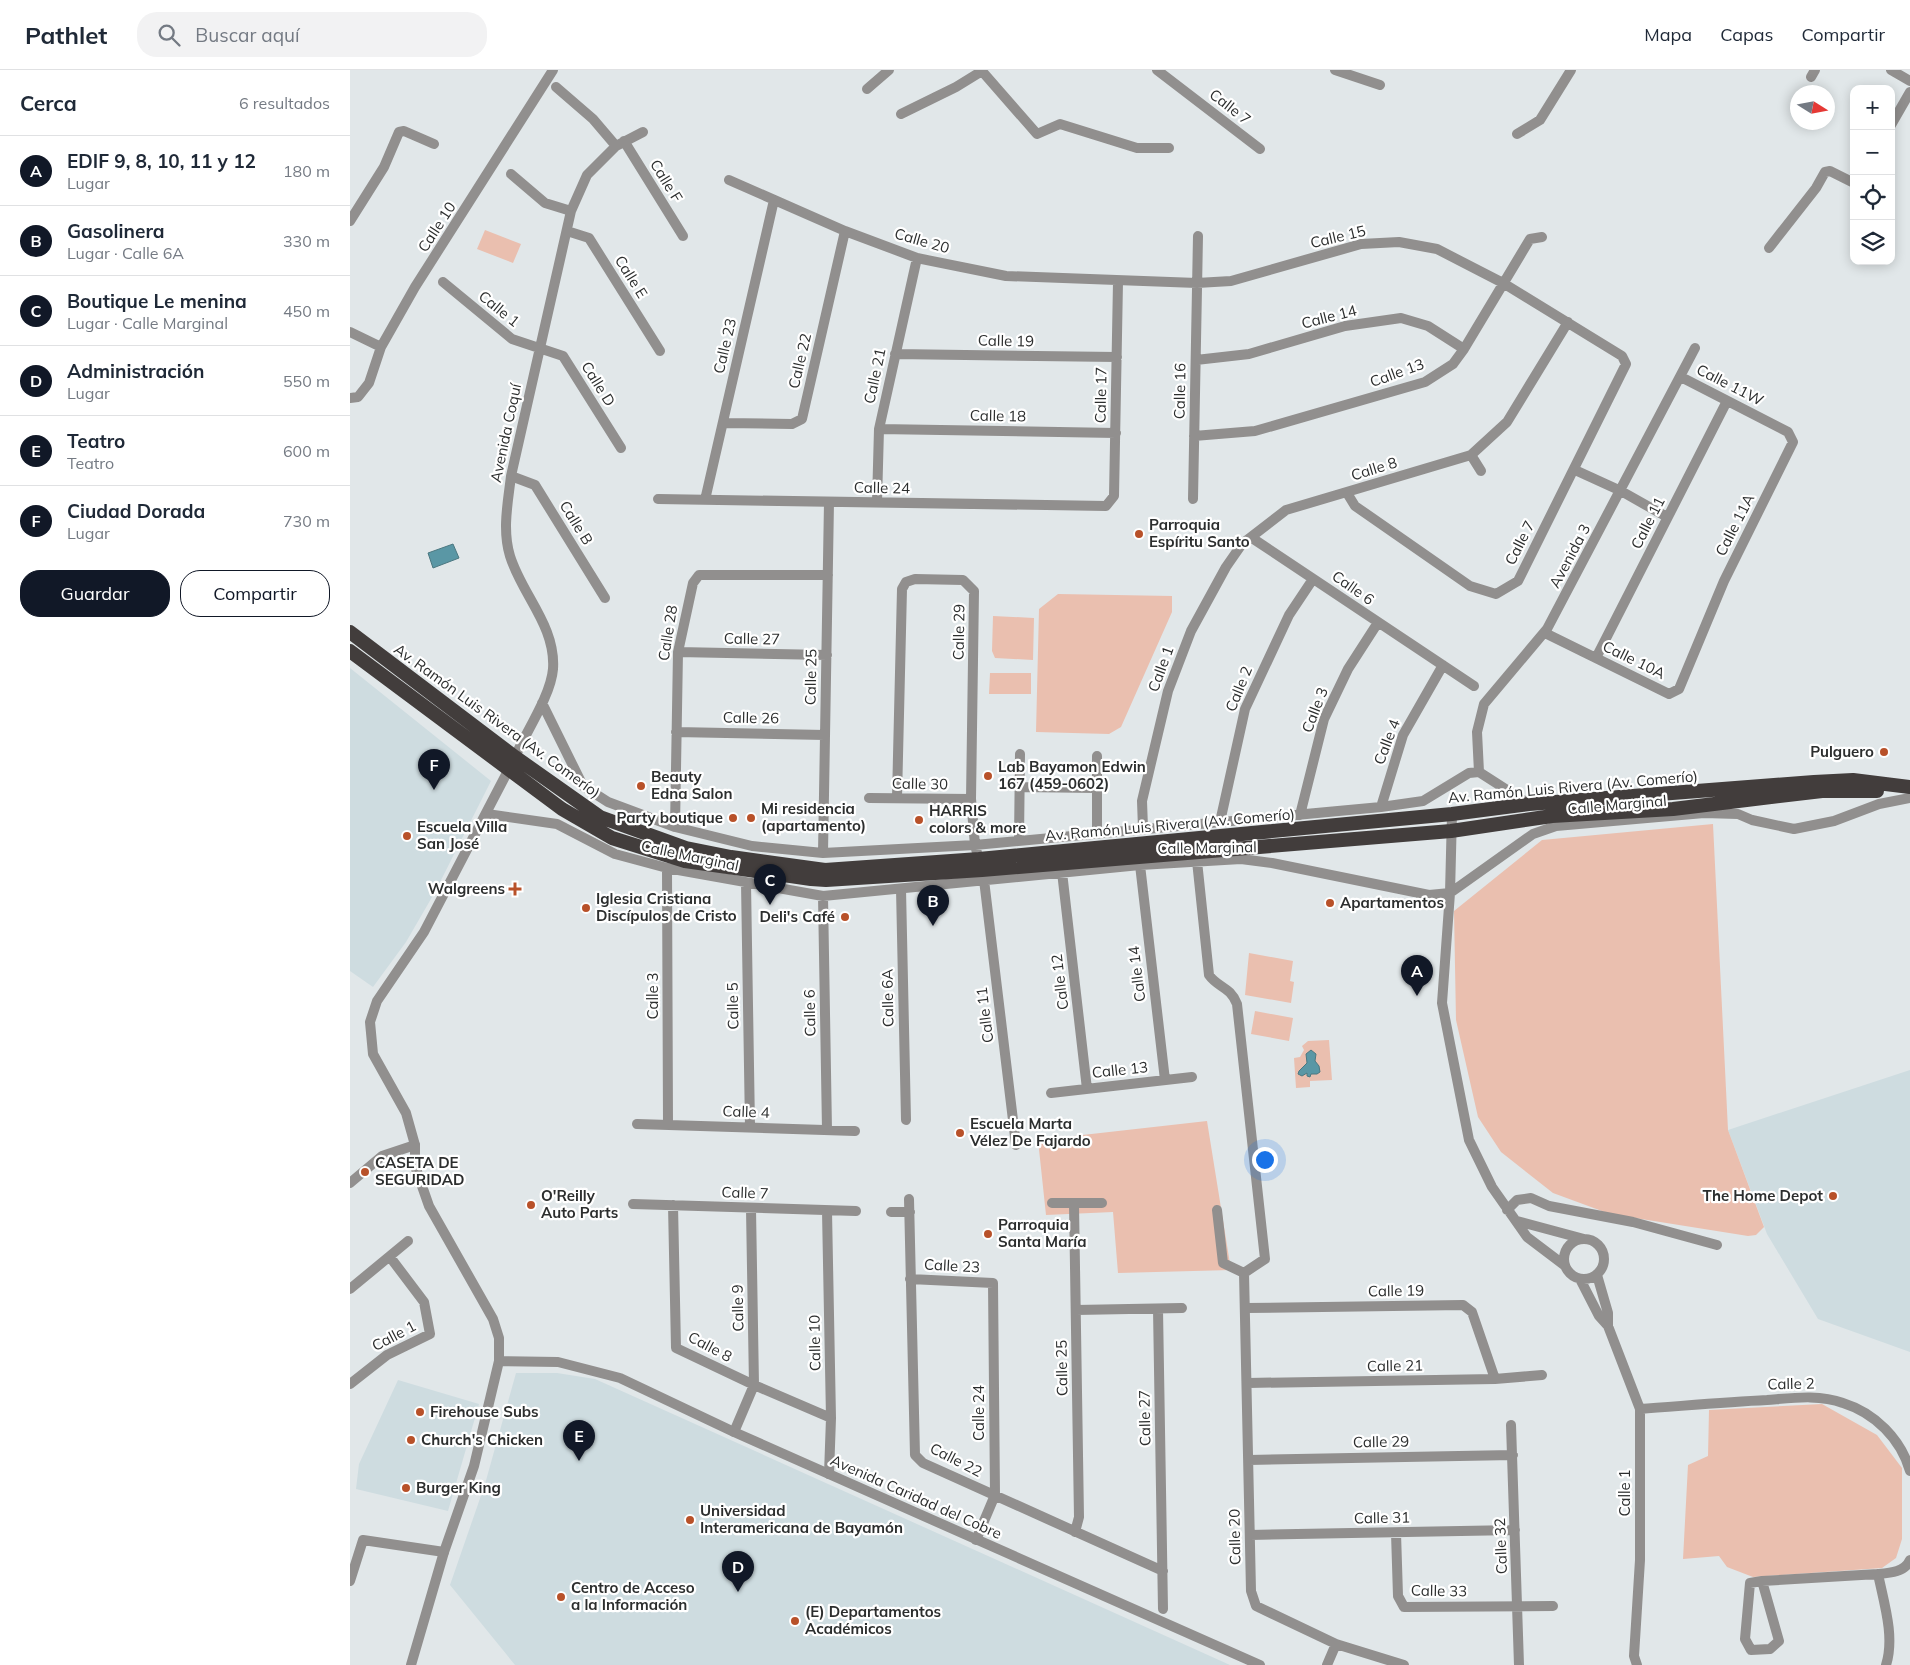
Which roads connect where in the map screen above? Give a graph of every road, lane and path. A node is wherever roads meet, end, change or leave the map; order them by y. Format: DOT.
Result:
graph roads {
  1 [pos="553,70"];
  2 [pos="888,70"];
  3 [pos="981,70"];
  4 [pos="1158,70"];
  5 [pos="1335,70"];
  6 [pos="1571,70"];
  7 [pos="1891,70"];
  8 [pos="1910,81"];
  9 [pos="1380,85"];
  10 [pos="556,88"];
  11 [pos="868,89"];
  12 [pos="1910,92"];
  13 [pos="901,114"];
  14 [pos="1895,118"];
  15 [pos="643,132"];
  16 [pos="1517,134"];
  17 [pos="434,144"];
  18 [pos="620,144"];
  19 [pos="1169,148"];
  20 [pos="1260,149"];
  21 [pos="511,174"];
  22 [pos="729,180"];
  23 [pos="1850,182"];
  24 [pos="774,200"];
  25 [pos="571,211"];
  26 [pos="350,221"];
  27 [pos="567,231"];
  28 [pos="845,231"];
  29 [pos="683,236"];
  30 [pos="1198,236"];
  31 [pos="1542,237"];
  32 [pos="1770,248"];
  33 [pos="917,258"];
  34 [pos="443,282"];
  35 [pos="1118,282"];
  36 [pos="1197,283"];
  37 [pos="1503,283"];
  38 [pos="1568,322"];
  39 [pos="350,332"];
  40 [pos="1602,343"];
  41 [pos="380,347"];
  42 [pos="540,348"];
  43 [pos="1695,348"];
  44 [pos="1464,349"];
  45 [pos="660,351"];
  46 [pos="895,354"];
  47 [pos="1117,357"];
  48 [pos="1196,360"];
  49 [pos="1681,377"];
  50 [pos="350,398"];
  51 [pos="1727,401"];
  52 [pos="1765,420"];
  53 [pos="723,423"];
  54 [pos="879,429"];
  55 [pos="1116,433"];
  56 [pos="1194,436"];
  57 [pos="621,448"];
  58 [pos="1471,455"];
  59 [pos="1574,470"];
  60 [pos="1481,471"];
  61 [pos="511,476"];
  62 [pos="1621,491"];
  63 [pos="1346,493"];
  64 [pos="658,499"];
  65 [pos="1193,499"];
  66 [pos="705,500"];
  67 [pos="829,502"];
  68 [pos="877,502"];
  69 [pos="1106,506"];
  70 [pos="1667,517"];
  71 [pos="1252,538"];
  72 [pos="828,575"];
  73 [pos="1313,578"];
  74 [pos="605,598"];
  75 [pos="1377,624"];
  76 [pos="350,632"];
  77 [pos="1544,633"];
  78 [pos="350,651"];
  79 [pos="678,652"];
  80 [pos="827,655"];
  81 [pos="1596,658"];
  82 [pos="1694,658"];
  83 [pos="1443,665"];
  84 [pos="1474,686"];
  85 [pos="542,703"];
  86 [pos="676,732"];
  87 [pos="825,734"];
  88 [pos="1020,754"];
  89 [pos="1097,756"];
  90 [pos="515,757"];
  91 [pos="509,770"];
  92 [pos="1479,772"];
  93 [pos="1020,787"];
  94 [pos="1910,787"];
  95 [pos="1097,788"];
  96 [pos="1910,796"];
  97 [pos="869,798"];
  98 [pos="898,798"];
  99 [pos="971,799"];
  100 [pos="1529,804"];
  101 [pos="1381,807"];
  102 [pos="487,814"];
  103 [pos="1452,814"];
  104 [pos="1300,815"];
  105 [pos="1220,822"];
  106 [pos="675,827"];
  107 [pos="1143,828"];
  108 [pos="1451,831"];
  109 [pos="1097,833"];
  110 [pos="1019,840"];
  111 [pos="975,845"];
  112 [pos="823,853"];
  113 [pos="1197,862"];
  114 [pos="1140,865"];
  115 [pos="667,868"];
  116 [pos="982,870"];
  117 [pos="1062,872"];
  118 [pos="746,883"];
  119 [pos="900,889"];
  120 [pos="1450,893"];
  121 [pos="823,896"];
  122 [pos="1192,1077"];
  123 [pos="1165,1080"];
  124 [pos="1088,1089"];
  125 [pos="1050,1093"];
  126 [pos="906,1120"];
  127 [pos="637,1124"];
  128 [pos="668,1124"];
  129 [pos="750,1127"];
  130 [pos="827,1130"];
  131 [pos="855,1131"];
  132 [pos="414,1145"];
  133 [pos="1016,1146"];
  134 [pos="350,1182"];
  135 [pos="909,1199"];
  136 [pos="1052,1203"];
  137 [pos="633,1204"];
  138 [pos="1074,1204"];
  139 [pos="1102,1204"];
  140 [pos="673,1205"];
  141 [pos="751,1209"];
  142 [pos="1217,1210"];
  143 [pos="1507,1210"];
  144 [pos="827,1211"];
  145 [pos="856,1211"];
  146 [pos="891,1212"];
  147 [pos="910,1212"];
  148 [pos="1517,1221"];
  149 [pos="1584,1239"];
  150 [pos="408,1241"];
  151 [pos="1717,1245"];
  152 [pos="390,1257"];
  153 [pos="1564,1266"];
  154 [pos="1244,1273"];
  155 [pos="1597,1275"];
  156 [pos="910,1279"];
  157 [pos="1580,1279"];
  158 [pos="993,1283"];
  159 [pos="350,1289"];
  160 [pos="1182,1308"];
  161 [pos="1246,1308"];
  162 [pos="1158,1309"];
  163 [pos="1076,1310"];
  164 [pos="1608,1326"];
  165 [pos="499,1361"];
  166 [pos="1542,1375"];
  167 [pos="1495,1380"];
  168 [pos="1248,1383"];
  169 [pos="350,1384"];
  170 [pos="754,1385"];
  171 [pos="1640,1409"];
  172 [pos="831,1418"];
  173 [pos="1511,1426"];
  174 [pos="734,1432"];
  175 [pos="1514,1455"];
  176 [pos="1249,1460"];
  177 [pos="1910,1471"];
  178 [pos="829,1474"];
  179 [pos="994,1496"];
  180 [pos="1515,1530"];
  181 [pos="1075,1532"];
  182 [pos="1396,1532"];
  183 [pos="1250,1535"];
  184 [pos="976,1540"];
  185 [pos="444,1552"];
  186 [pos="1910,1560"];
  187 [pos="1163,1571"];
  188 [pos="1878,1574"];
  189 [pos="350,1582"];
  190 [pos="1762,1582"];
  191 [pos="1519,1606"];
  192 [pos="1553,1606"];
  193 [pos="1164,1610"];
  194 [pos="1336,1644"];
  195 [pos="411,1665"];
  196 [pos="1260,1665"];
  197 [pos="1327,1665"];
  198 [pos="1404,1665"];
  199 [pos="1519,1665"];
  200 [pos="1638,1665"];
  201 [pos="1886,1665"];
  1 -- 41 [label="street, Calle 10"];
  2 -- 11 [label="street"];
  3 -- 13 [label="street"];
  3 -- 19 [label="street"];
  4 -- 20 [label="street, Calle 7"];
  5 -- 9 [label="street"];
  6 -- 16 [label="street"];
  7 -- 8 [label="street"];
  10 -- 18 [label="street, Calle F"];
  12 -- 14 [label="street"];
  15 -- 18 [label="street, Avenida Coquí"];
  17 -- 26 [label="street"];
  18 -- 25 [label="street, Avenida Coquí"];
  18 -- 29 [label="street, Calle F"];
  21 -- 25 [label="street"];
  22 -- 24 [label="street, Calle 20"];
  23 -- 32 [label="street"];
  24 -- 28 [label="street, Calle 20"];
  24 -- 53 [label="street, Calle 23"];
  25 -- 27 [label="street, Avenida Coquí"];
  27 -- 42 [label="street, Avenida Coquí"];
  27 -- 45 [label="street, Calle E"];
  28 -- 33 [label="street, Calle 20"];
  28 -- 53 [label="street, Calle 22"];
  30 -- 36 [label="street, Calle 16"];
  31 -- 37 [label="street, Calle 13"];
  33 -- 35 [label="street, Calle 20"];
  33 -- 46 [label="street, Calle 21"];
  34 -- 42 [label="street, Calle 1"];
  35 -- 36 [label="street, Calle 15"];
  35 -- 47 [label="street, Calle 17"];
  36 -- 37 [label="street, Calle 15"];
  36 -- 48 [label="street, Calle 16"];
  37 -- 38 [label="street, Calle 15"];
  37 -- 44 [label="street, Calle 13"];
  38 -- 40 [label="street, Calle 15"];
  38 -- 58 [label="street, Calle 8"];
  39 -- 41 [label="street"];
  40 -- 59 [label="street, Calle 7"];
  41 -- 50 [label="street, Calle 10"];
  42 -- 57 [label="street, Calle D"];
  42 -- 61 [label="street, Avenida Coquí"];
  43 -- 49 [label="street, Avenida 3"];
  44 -- 48 [label="street, Calle 14"];
  44 -- 56 [label="street, Calle 13"];
  46 -- 47 [label="street, Calle 19"];
  46 -- 54 [label="street, Calle 21"];
  47 -- 55 [label="street, Calle 17"];
  48 -- 56 [label="street, Calle 16"];
  49 -- 51 [label="street, Calle 11W"];
  49 -- 62 [label="street, Avenida 3"];
  51 -- 52 [label="street, Calle 11W"];
  51 -- 70 [label="street, Calle 11"];
  52 -- 82 [label="street, Calle 11A"];
  53 -- 66 [label="street, Calle 23"];
  54 -- 55 [label="street, Calle 18"];
  54 -- 68 [label="street, Calle 21"];
  55 -- 69 [label="street, Calle 17"];
  56 -- 65 [label="street, Calle 16"];
  58 -- 60 [label="street"];
  58 -- 63 [label="street, Calle 8"];
  59 -- 62 [label="street"];
  59 -- 63 [label="street, Calle 7"];
  61 -- 74 [label="street, Calle B"];
  61 -- 85 [label="street, Avenida Coquí"];
  62 -- 70 [label="street"];
  62 -- 77 [label="street, Avenida 3"];
  63 -- 71 [label="street, Calle 8"];
  64 -- 66 [label="street, Calle 24"];
  66 -- 67 [label="street, Calle 24"];
  67 -- 68 [label="street, Calle 24"];
  67 -- 72 [label="street, Calle 25"];
  68 -- 69 [label="street, Calle 24"];
  70 -- 81 [label="street, Calle 11"];
  71 -- 73 [label="street, Calle 6"];
  71 -- 107 [label="street, Calle 1"];
  72 -- 79 [label="street, Calle 28"];
  72 -- 80 [label="street, Calle 25"];
  73 -- 75 [label="street, Calle 6"];
  73 -- 105 [label="street, Calle 2"];
  75 -- 83 [label="street, Calle 6"];
  75 -- 104 [label="street, Calle 3"];
  76 -- 90 [label="highway, Av. Ramón Luis Rivera (Av. Comerío)"];
  77 -- 81 [label="street, Calle 10A"];
  77 -- 92 [label="street, Avenida 3"];
  78 -- 91 [label="highway, Av. Ramón Luis Rivera (Av. Comerío)"];
  79 -- 80 [label="street, Calle 27"];
  79 -- 86 [label="street, Calle 28"];
  80 -- 87 [label="street, Calle 25"];
  81 -- 82 [label="street, Calle 10A"];
  83 -- 84 [label="street, Calle 6"];
  83 -- 101 [label="street, Calle 4"];
  85 -- 90 [label="street, Avenida Coquí"];
  85 -- 106 [label="street, Calle Marginal"];
  86 -- 87 [label="street, Calle 26"];
  86 -- 106 [label="street, Calle 28"];
  87 -- 112 [label="street, Calle 25"];
  88 -- 93 [label="street"];
  89 -- 95 [label="street"];
  90 -- 91 [label="street, Avenida Coquí"];
  90 -- 116 [label="highway, Av. Ramón Luis Rivera (Av. Comerío)"];
  91 -- 102 [label="street, Avenida Coquí"];
  91 -- 116 [label="highway, Av. Ramón Luis Rivera (Av. Comerío)"];
  92 -- 100 [label="street"];
  92 -- 101 [label="street, Calle Marginal"];
  93 -- 95 [label="street"];
  93 -- 110 [label="street"];
  94 -- 100 [label="highway, Av. Ramón Luis Rivera (Av. Comerío)"];
  95 -- 109 [label="street"];
  96 -- 108 [label="highway, Av. Ramón Luis Rivera (Av. Comerío)"];
  96 -- 120 [label="street, Calle Marginal"];
  97 -- 98 [label="street, Calle 30"];
  98 -- 99 [label="street, Calle 30"];
  98 -- 99 [label="street, Calle 29"];
  99 -- 111 [label="street, Calle 29"];
  100 -- 103 [label="highway, Av. Ramón Luis Rivera (Av. Comerío)"];
  101 -- 104 [label="street, Calle Marginal"];
  102 -- 115 [label="street, Calle Marginal"];
  102 -- 132 [label="street, Avenida Coquí"];
  103 -- 108 [label="street"];
  103 -- 116 [label="highway, Av. Ramón Luis Rivera (Av. Comerío)"];
  104 -- 105 [label="street, Calle Marginal"];
  105 -- 107 [label="street, Calle Marginal"];
  106 -- 112 [label="street, Calle Marginal"];
  107 -- 109 [label="street, Calle Marginal"];
  108 -- 116 [label="highway, Av. Ramón Luis Rivera (Av. Comerío)"];
  108 -- 120 [label="street"];
  109 -- 110 [label="street, Calle Marginal"];
  110 -- 111 [label="street, Calle Marginal"];
  111 -- 112 [label="street, Calle Marginal"];
  111 -- 116 [label="street, Calle 11"];
  113 -- 114 [label="street, Calle Marginal"];
  113 -- 120 [label="street, Calle Marginal"];
  113 -- 154 [label="street"];
  114 -- 117 [label="street, Calle Marginal"];
  114 -- 123 [label="street, Calle 14"];
  115 -- 118 [label="street, Calle Marginal"];
  115 -- 128 [label="street, Calle 3"];
  116 -- 117 [label="street, Calle Marginal"];
  116 -- 119 [label="street, Calle Marginal"];
  116 -- 133 [label="street, Calle 11"];
  117 -- 124 [label="street, Calle 12"];
  118 -- 121 [label="street, Calle Marginal"];
  118 -- 129 [label="street, Calle 5"];
  119 -- 121 [label="street, Calle Marginal"];
  119 -- 126 [label="street, Calle 6A"];
  120 -- 143 [label="street"];
  121 -- 130 [label="street, Calle 6"];
  122 -- 123 [label="street, Calle 13"];
  123 -- 124 [label="street, Calle 13"];
  124 -- 125 [label="street, Calle 13"];
  127 -- 128 [label="street, Calle 4"];
  128 -- 129 [label="street, Calle 4"];
  129 -- 130 [label="street, Calle 4"];
  130 -- 131 [label="street, Calle 4"];
  132 -- 134 [label="street"];
  132 -- 165 [label="street, Avenida Coquí"];
  135 -- 147 [label="street, Calle 22"];
  136 -- 138 [label="street"];
  137 -- 140 [label="street, Calle 7"];
  138 -- 139 [label="street"];
  138 -- 163 [label="street, Calle 25"];
  140 -- 141 [label="street, Calle 7"];
  140 -- 170 [label="street, Calle 8"];
  141 -- 144 [label="street, Calle 7"];
  141 -- 170 [label="street, Calle 9"];
  142 -- 154 [label="street"];
  143 -- 148 [label="street"];
  143 -- 151 [label="street"];
  144 -- 145 [label="street, Calle 7"];
  144 -- 172 [label="street, Calle 10"];
  146 -- 147 [label="street"];
  147 -- 156 [label="street, Calle 22"];
  148 -- 149 [label="street"];
  148 -- 153 [label="street"];
  149 -- 153 [label="street"];
  149 -- 155 [label="street"];
  150 -- 152 [label="street"];
  152 -- 159 [label="street"];
  152 -- 169 [label="street, Calle 1"];
  153 -- 157 [label="street"];
  154 -- 161 [label="street, Calle 20"];
  155 -- 157 [label="street"];
  155 -- 164 [label="street, Calle 1"];
  156 -- 158 [label="street, Calle 23"];
  156 -- 179 [label="street, Calle 22"];
  157 -- 164 [label="street, Calle 1"];
  158 -- 179 [label="street, Calle 24"];
  160 -- 162 [label="street"];
  161 -- 167 [label="street, Calle 19"];
  161 -- 168 [label="street, Calle 20"];
  162 -- 163 [label="street"];
  162 -- 187 [label="street, Calle 27"];
  163 -- 181 [label="street, Calle 25"];
  164 -- 171 [label="street, Calle 1"];
  165 -- 174 [label="street, Avenida Caridad del Cobre"];
  165 -- 185 [label="street, Avenida Coquí"];
  166 -- 167 [label="street, Calle 21"];
  167 -- 168 [label="street, Calle 21"];
  168 -- 176 [label="street, Calle 20"];
  170 -- 172 [label="street, Calle 8"];
  170 -- 174 [label="street, Calle 9"];
  171 -- 177 [label="street, Calle 2"];
  171 -- 200 [label="street, Calle 1"];
  172 -- 178 [label="street, Calle 10"];
  173 -- 175 [label="street, Calle 32"];
  174 -- 178 [label="street, Avenida Caridad del Cobre"];
  175 -- 176 [label="street, Calle 29"];
  175 -- 180 [label="street, Calle 32"];
  176 -- 183 [label="street, Calle 20"];
  178 -- 184 [label="street, Avenida Caridad del Cobre"];
  179 -- 181 [label="street, Calle 22"];
  179 -- 184 [label="street, Calle 24"];
  180 -- 182 [label="street, Calle 31"];
  180 -- 191 [label="street, Calle 32"];
  181 -- 187 [label="street, Calle 22"];
  182 -- 183 [label="street, Calle 31"];
  182 -- 191 [label="street, Calle 33"];
  183 -- 194 [label="street, Calle 20"];
  184 -- 196 [label="street, Avenida Caridad del Cobre"];
  185 -- 189 [label="street"];
  185 -- 195 [label="street, Avenida Coquí"];
  186 -- 188 [label="street"];
  187 -- 193 [label="street, Calle 27"];
  188 -- 190 [label="street"];
  188 -- 201 [label="street"];
  190 -- 190 [label="street"];
  191 -- 192 [label="street"];
  191 -- 199 [label="street, Calle 32"];
  194 -- 197 [label="street"];
  194 -- 198 [label="street, Calle 20"];
}
